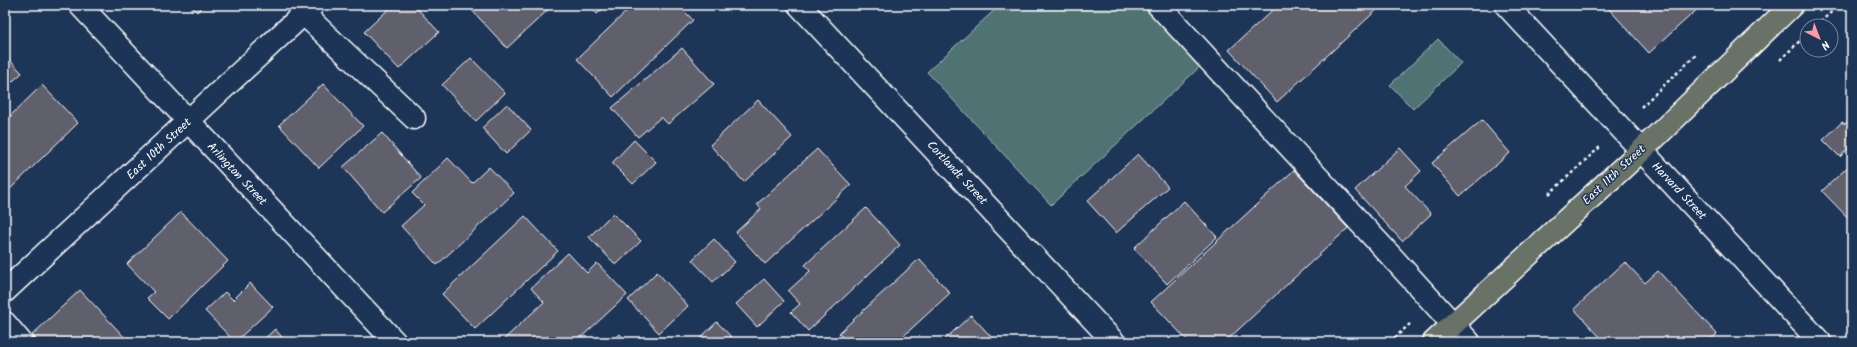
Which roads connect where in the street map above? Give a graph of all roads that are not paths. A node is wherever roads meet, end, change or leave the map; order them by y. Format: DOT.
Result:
graph roads {
  1 [pos="80,5"];
  2 [pos="799,5"];
  3 [pos="1158,5"];
  4 [pos="1506,5"];
  5 [pos="1792,5"];
  6 [pos="308,9"];
  7 [pos="414,118"];
  8 [pos="189,122"];
  9 [pos="1641,151"];
  10 [pos="5,291"];
  11 [pos="5,323"];
  12 [pos="1453,325"];
  13 [pos="21,342"];
  14 [pos="394,342"];
  15 [pos="1114,342"];
  16 [pos="1434,342"];
  17 [pos="1469,342"];
  18 [pos="1820,342"];
  1 -- 8 [label="street, Arlington Street"];
  2 -- 15 [label="street, Cortlandt Street"];
  3 -- 12 [label="street"];
  4 -- 9 [label="street, Harvard Street"];
  5 -- 9 [label="main road, East 11th Street"];
  6 -- 7 [label="street"];
  6 -- 8 [label="street, East 10th Street"];
  8 -- 10 [label="street, East 10th Street"];
  8 -- 14 [label="street, Arlington Street"];
  9 -- 12 [label="main road, East 11th Street"];
  9 -- 18 [label="street, Harvard Street"];
  11 -- 13 [label="street"];
  12 -- 16 [label="main road, East 11th Street"];
  12 -- 17 [label="street"];
}
